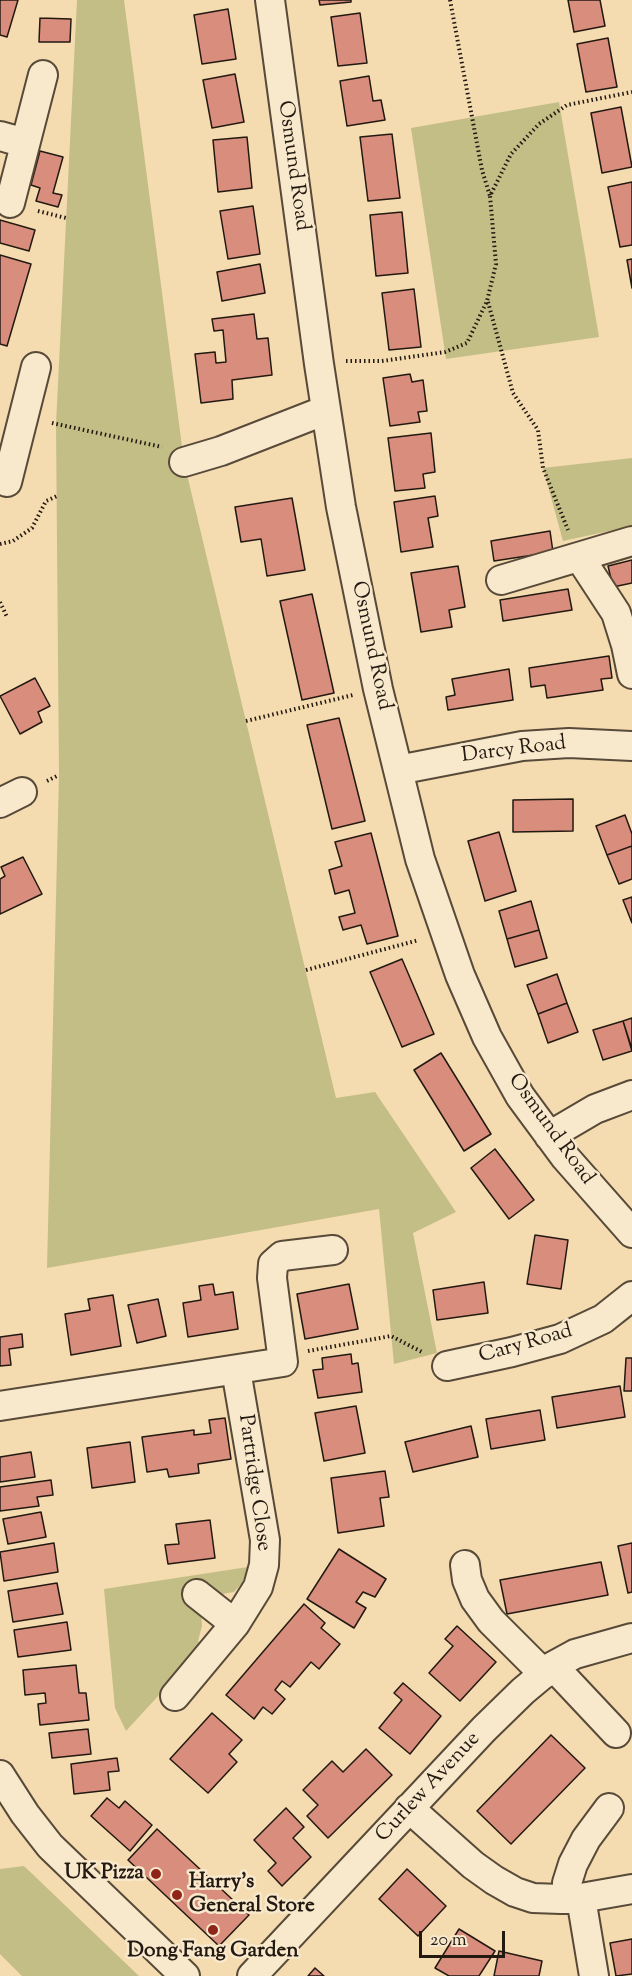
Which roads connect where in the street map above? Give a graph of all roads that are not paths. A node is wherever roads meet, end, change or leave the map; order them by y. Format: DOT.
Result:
graph roads {
  1 [pos="270,0"];
  2 [pos="43,75"];
  3 [pos="13,139"];
  4 [pos="10,203"];
  5 [pos="36,368"];
  6 [pos="326,410"];
  7 [pos="14,418"];
  8 [pos="184,462"];
  9 [pos="7,482"];
  10 [pos="632,542"];
  11 [pos="580,558"];
  12 [pos="501,580"];
  13 [pos="632,674"];
  14 [pos="632,746"];
  15 [pos="398,770"];
  16 [pos="632,1095"];
  17 [pos="549,1136"];
  18 [pos="632,1233"];
  19 [pos="333,1250"];
  20 [pos="632,1296"];
  21 [pos="447,1366"];
  22 [pos="236,1371"];
  23 [pos="0,1406"];
  24 [pos="465,1565"];
  25 [pos="197,1594"];
  26 [pos="235,1624"];
  27 [pos="632,1638"];
  28 [pos="549,1670"];
  29 [pos="175,1696"];
  30 [pos="616,1733"];
  31 [pos="0,1775"];
  32 [pos="409,1808"];
  33 [pos="609,1808"];
  34 [pos="632,1889"];
  35 [pos="575,1899"];
  36 [pos="185,1976"];
  37 [pos="252,1976"];
  38 [pos="594,1976"];
  1 -- 6 [label="street, Osmund Road"];
  2 -- 3 [label="street"];
  3 -- 4 [label="street"];
  5 -- 7 [label="street"];
  6 -- 8 [label="street"];
  6 -- 15 [label="street, Osmund Road"];
  7 -- 9 [label="street"];
  10 -- 11 [label="street"];
  11 -- 12 [label="street"];
  11 -- 13 [label="street"];
  14 -- 15 [label="street, Darcy Road"];
  15 -- 17 [label="street, Osmund Road"];
  16 -- 17 [label="street"];
  17 -- 18 [label="street, Osmund Road"];
  19 -- 22 [label="street"];
  20 -- 21 [label="street, Cary Road"];
  22 -- 23 [label="street"];
  22 -- 26 [label="street, Partridge Close"];
  24 -- 28 [label="street"];
  25 -- 26 [label="street"];
  26 -- 29 [label="street, Partridge Close"];
  27 -- 28 [label="street, Curlew Avenue"];
  28 -- 30 [label="street"];
  28 -- 32 [label="street, Curlew Avenue"];
  31 -- 36 [label="street"];
  32 -- 35 [label="street"];
  32 -- 37 [label="street, Curlew Avenue"];
  33 -- 35 [label="street"];
  34 -- 35 [label="street"];
  35 -- 38 [label="street"];
}
